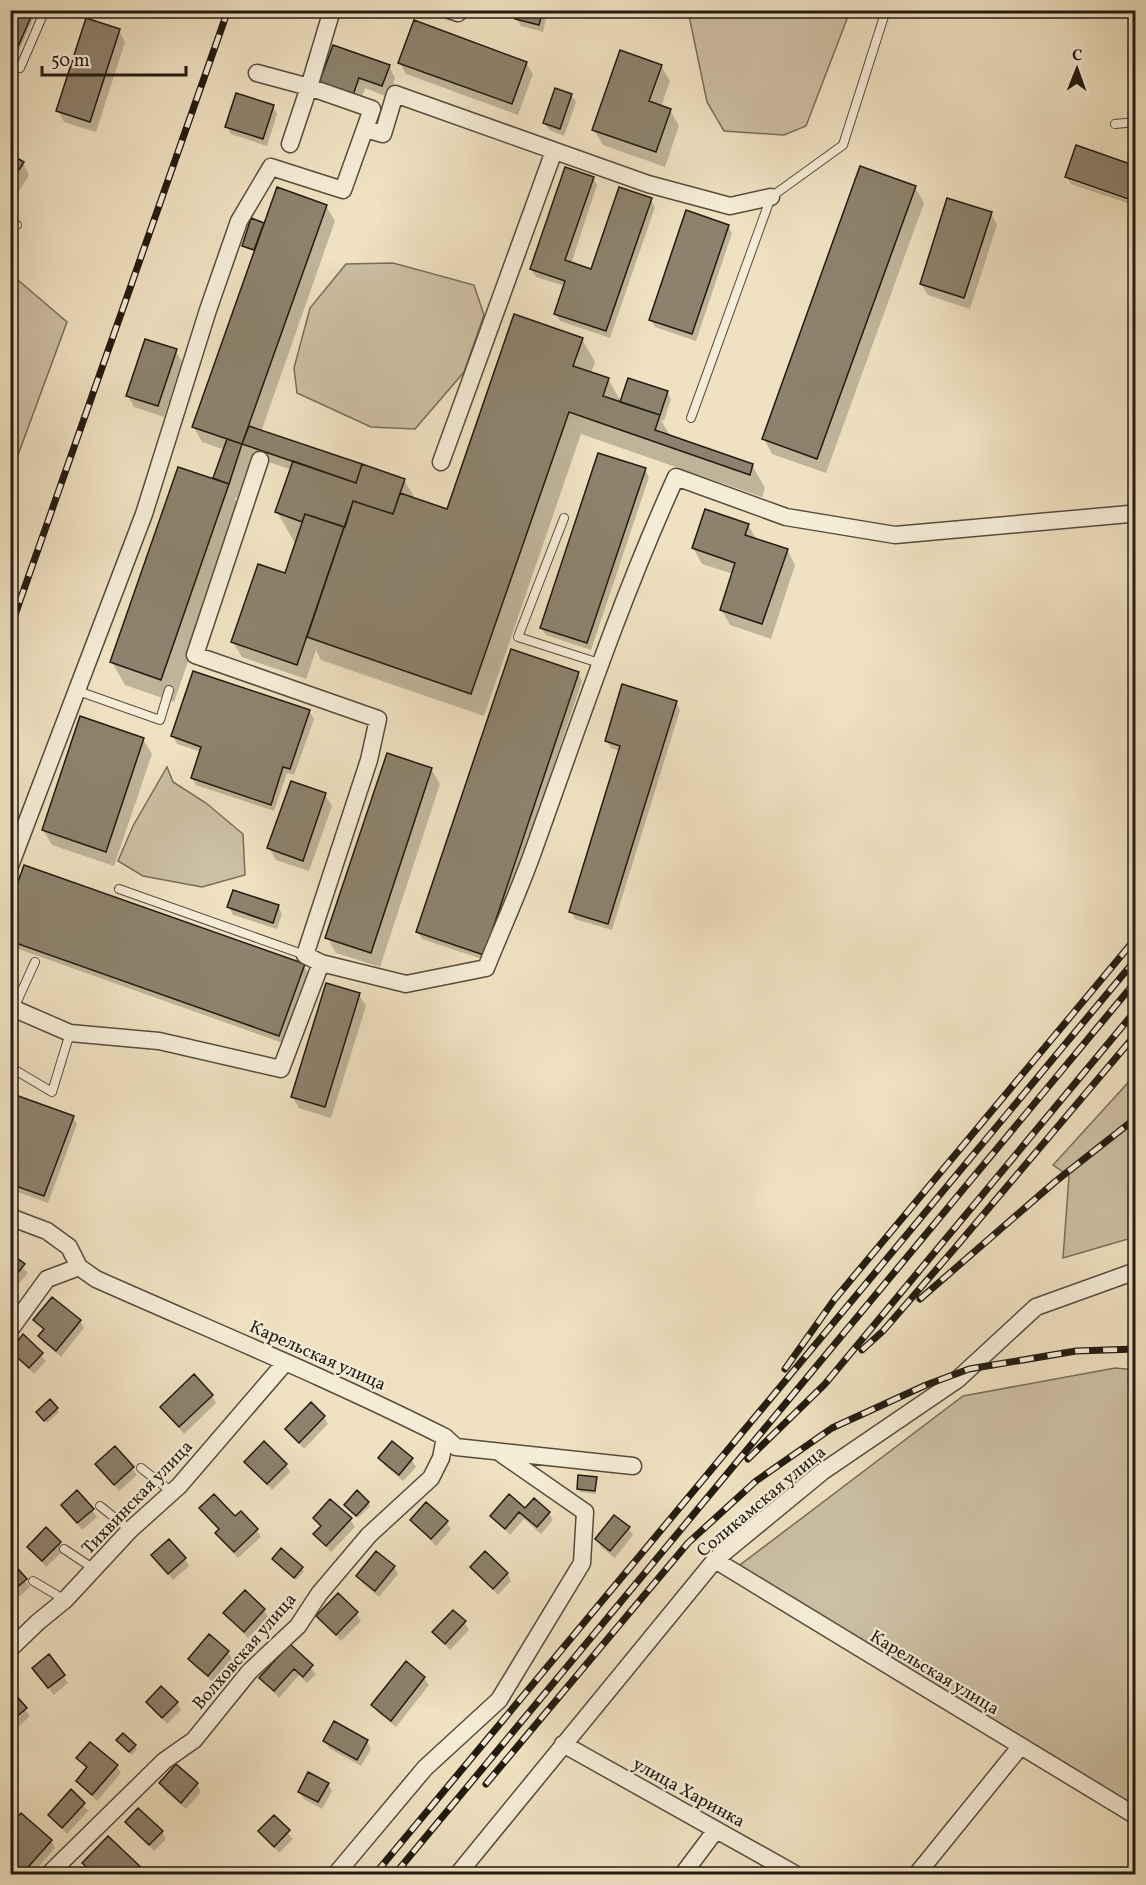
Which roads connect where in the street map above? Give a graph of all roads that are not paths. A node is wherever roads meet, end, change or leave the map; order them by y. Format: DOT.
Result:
graph roads {
  1 [pos="45,10"];
  2 [pos="332,10"];
  3 [pos="886,10"];
  4 [pos="20,68"];
  5 [pos="257,73"];
  6 [pos="309,87"];
  7 [pos="1136,122"];
  8 [pos="1115,124"];
  9 [pos="365,129"];
  10 [pos="290,144"];
  11 [pos="554,151"];
  12 [pos="771,196"];
  13 [pos="691,418"];
  14 [pos="261,460"];
  15 [pos="441,462"];
  16 [pos="1129,514"];
  17 [pos="564,518"];
  18 [pos="599,663"];
  19 [pos="169,690"];
  20 [pos="78,691"];
  21 [pos="10,866"];
  22 [pos="119,889"];
  23 [pos="305,955"];
  24 [pos="35,963"];
  25 [pos="321,963"];
  26 [pos="12,1008"];
  27 [pos="70,1033"];
  28 [pos="10,1067"];
  29 [pos="10,1217"];
  30 [pos="80,1267"];
  31 [pos="1136,1271"];
  32 [pos="10,1330"];
  33 [pos="284,1364"];
  34 [pos="445,1437"];
  35 [pos="498,1452"];
  36 [pos="633,1466"];
  37 [pos="141,1468"];
  38 [pos="172,1492"];
  39 [pos="100,1506"];
  40 [pos="130,1530"];
  41 [pos="64,1548"];
  42 [pos="715,1560"];
  43 [pos="94,1569"];
  44 [pos="33,1581"];
  45 [pos="66,1600"];
  46 [pos="10,1650"];
  47 [pos="564,1744"];
  48 [pos="1020,1747"];
  49 [pos="1136,1816"];
  50 [pos="716,1830"];
  51 [pos="49,1875"];
  52 [pos="336,1875"];
  53 [pos="458,1875"];
  54 [pos="683,1875"];
  55 [pos="795,1875"];
  56 [pos="918,1875"];
  1 -- 4 [label="lane"];
  2 -- 6 [label="street"];
  3 -- 12 [label="lane"];
  5 -- 6 [label="street"];
  6 -- 9 [label="street"];
  6 -- 10 [label="street"];
  7 -- 8 [label="lane"];
  9 -- 11 [label="street"];
  9 -- 20 [label="street"];
  11 -- 12 [label="street"];
  11 -- 15 [label="street"];
  12 -- 13 [label="lane"];
  14 -- 23 [label="street"];
  16 -- 18 [label="street"];
  17 -- 18 [label="lane"];
  18 -- 25 [label="street"];
  19 -- 20 [label="lane"];
  20 -- 21 [label="street"];
  22 -- 23 [label="lane"];
  23 -- 25 [label="street"];
  24 -- 26 [label="lane"];
  25 -- 27 [label="street"];
  26 -- 27 [label="street"];
  27 -- 28 [label="lane"];
  29 -- 30 [label="street, Карельская улица"];
  30 -- 32 [label="street"];
  30 -- 33 [label="street, Карельская улица"];
  31 -- 42 [label="street, Соликамская улица"];
  33 -- 34 [label="street, Карельская улица"];
  33 -- 38 [label="street, Тихвинская улица"];
  34 -- 35 [label="street, Карельская улица"];
  34 -- 51 [label="street, Волховская улица"];
  35 -- 36 [label="street, Карельская улица"];
  35 -- 52 [label="street"];
  37 -- 38 [label="lane"];
  38 -- 40 [label="street, Тихвинская улица"];
  39 -- 40 [label="lane"];
  40 -- 43 [label="street, Тихвинская улица"];
  41 -- 43 [label="lane"];
  42 -- 47 [label="street, Соликамская улица"];
  42 -- 48 [label="street, Карельская улица"];
  43 -- 45 [label="street, Тихвинская улица"];
  44 -- 45 [label="lane"];
  45 -- 46 [label="street, Тихвинская улица"];
  47 -- 50 [label="street, улица Харинка"];
  47 -- 53 [label="street, Соликамская улица"];
  48 -- 49 [label="street, Карельская улица"];
  48 -- 56 [label="street"];
  50 -- 54 [label="street"];
  50 -- 55 [label="street, улица Харинка"];
}
